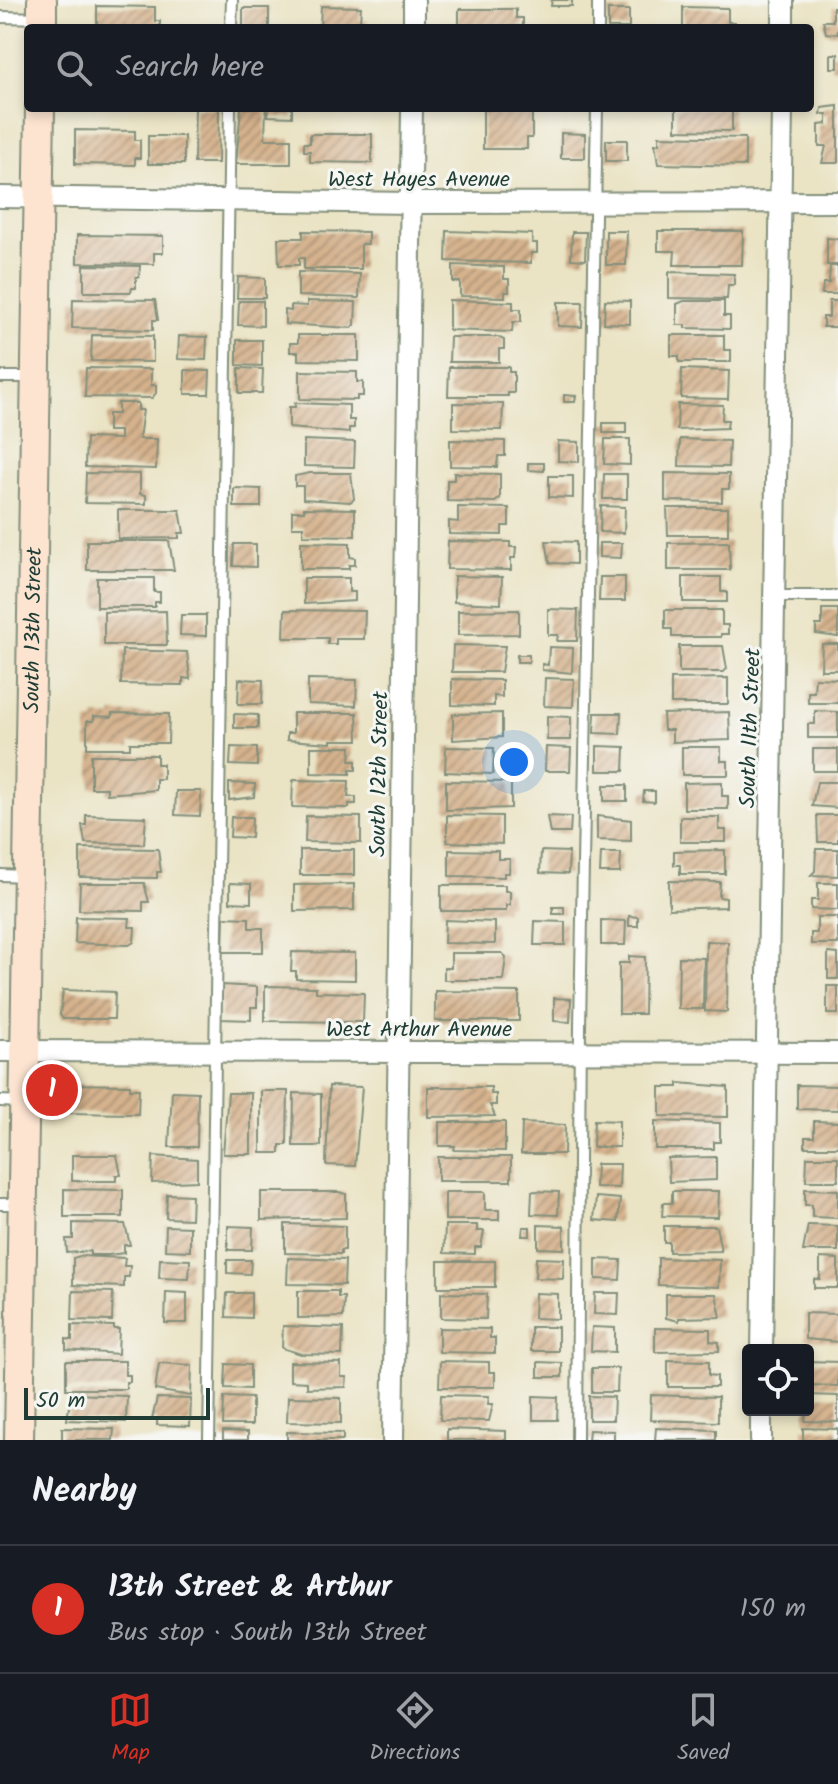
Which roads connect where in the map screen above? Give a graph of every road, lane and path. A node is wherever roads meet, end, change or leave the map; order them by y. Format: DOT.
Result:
graph roads {
  1 [pos="232,0"];
  2 [pos="414,0"];
  3 [pos="598,0"];
  4 [pos="783,0"];
  5 [pos="42,15"];
  6 [pos="0,17"];
  7 [pos="231,24"];
  8 [pos="414,24"];
  9 [pos="598,24"];
  10 [pos="783,24"];
  11 [pos="40,112"];
  12 [pos="230,112"];
  13 [pos="412,112"];
  14 [pos="597,112"];
  15 [pos="782,112"];
  16 [pos="0,197"];
  17 [pos="39,197"];
  18 [pos="229,200"];
  19 [pos="596,202"];
  20 [pos="780,202"];
  21 [pos="838,202"];
  22 [pos="411,203"];
  23 [pos="0,377"];
  24 [pos="36,377"];
  25 [pos="777,596"];
  26 [pos="838,596"];
  27 [pos="14,875"];
  28 [pos="216,1051"];
  29 [pos="13,1052"];
  30 [pos="580,1052"];
  31 [pos="399,1053"];
  32 [pos="765,1053"];
  33 [pos="838,1053"];
  34 [pos="12,1102"];
  35 [pos="11,1204"];
  36 [pos="762,1344"];
  37 [pos="761,1416"];
  38 [pos="19,1440"];
  39 [pos="209,1440"];
  40 [pos="393,1440"];
  41 [pos="577,1440"];
  42 [pos="761,1440"];
  1 -- 7 [label="lane"];
  2 -- 8 [label="street"];
  3 -- 9 [label="lane"];
  4 -- 10 [label="street"];
  5 -- 6 [label="lane"];
  11 -- 17 [label="street, South 13th Street"];
  12 -- 18 [label="lane"];
  13 -- 22 [label="street, South 12th Street"];
  14 -- 19 [label="lane"];
  15 -- 20 [label="street, South 11th Street"];
  16 -- 17 [label="street, West Hayes Avenue"];
  17 -- 18 [label="street, West Hayes Avenue"];
  17 -- 24 [label="street, South 13th Street"];
  18 -- 22 [label="street, West Hayes Avenue"];
  18 -- 28 [label="lane"];
  19 -- 20 [label="street, West Hayes Avenue"];
  19 -- 22 [label="street, West Hayes Avenue"];
  19 -- 30 [label="lane"];
  20 -- 21 [label="street, West Hayes Avenue"];
  20 -- 25 [label="street, South 11th Street"];
  22 -- 31 [label="street, South 12th Street"];
  23 -- 24 [label="lane"];
  24 -- 27 [label="street, South 13th Street"];
  25 -- 26 [label="lane"];
  25 -- 32 [label="street, South 11th Street"];
  27 -- 29 [label="street, South 13th Street"];
  28 -- 29 [label="street, West Arthur Avenue"];
  28 -- 31 [label="street, West Arthur Avenue"];
  28 -- 39 [label="lane"];
  29 -- 34 [label="street, South 13th Street"];
  30 -- 31 [label="street, West Arthur Avenue"];
  30 -- 32 [label="street, West Arthur Avenue"];
  30 -- 41 [label="lane"];
  31 -- 40 [label="street, South 12th Street"];
  32 -- 33 [label="street, West Arthur Avenue"];
  32 -- 36 [label="street, South 11th Street"];
  34 -- 35 [label="street, South 13th Street"];
  35 -- 38 [label="street, South 13th Street"];
  37 -- 42 [label="street"];
}
